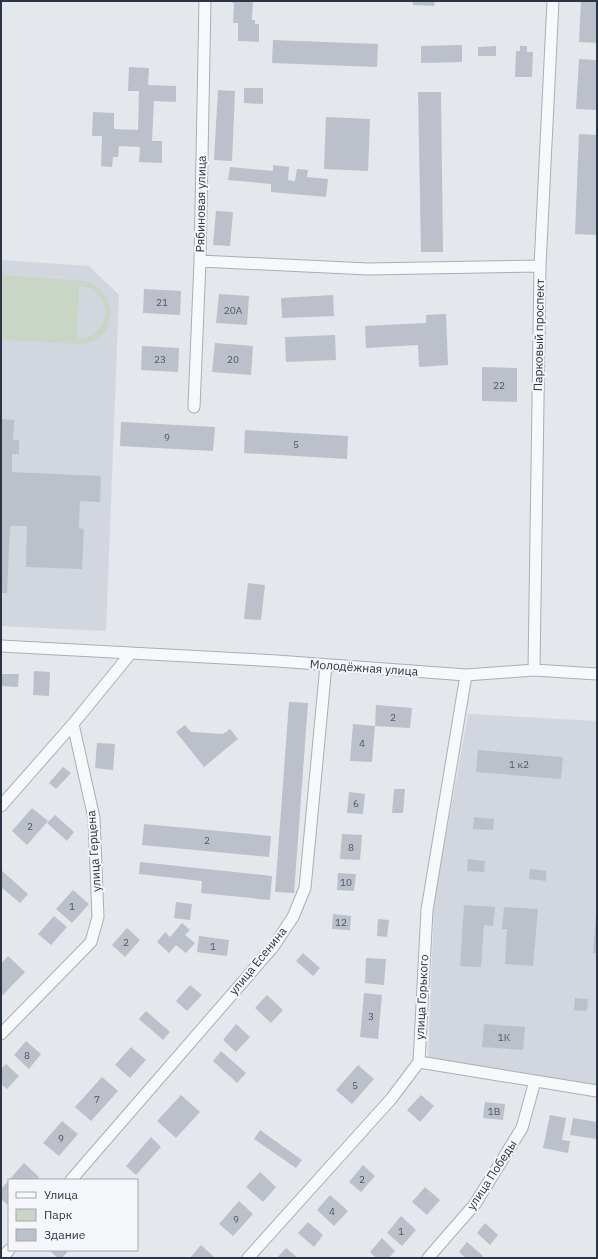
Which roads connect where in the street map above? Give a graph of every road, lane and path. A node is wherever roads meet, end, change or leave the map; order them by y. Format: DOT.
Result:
graph roads {
  1 [pos="205,1"];
  2 [pos="553,1"];
  3 [pos="200,261"];
  4 [pos="540,266"];
  5 [pos="194,407"];
  6 [pos="1,646"];
  7 [pos="131,653"];
  8 [pos="326,665"];
  9 [pos="534,670"];
  10 [pos="597,674"];
  11 [pos="466,675"];
  12 [pos="73,724"];
  13 [pos="1,806"];
  14 [pos="1,1034"];
  15 [pos="419,1062"];
  16 [pos="535,1081"];
  17 [pos="597,1091"];
  18 [pos="72,1179"];
  19 [pos="248,1258"];
  20 [pos="428,1258"];
  1 -- 3 [label="street, Рябиновая улица"];
  2 -- 4 [label="street, Парковый проспект"];
  3 -- 4 [label="street"];
  3 -- 5 [label="street, Рябиновая улица"];
  4 -- 9 [label="street, Парковый проспект"];
  6 -- 7 [label="street, Молодёжная улица"];
  7 -- 8 [label="street, Молодёжная улица"];
  7 -- 12 [label="street"];
  8 -- 11 [label="street, Молодёжная улица"];
  8 -- 18 [label="street, улица Есенина"];
  9 -- 10 [label="street, Молодёжная улица"];
  9 -- 11 [label="street, Молодёжная улица"];
  11 -- 15 [label="street, улица Горького"];
  12 -- 13 [label="street"];
  12 -- 14 [label="street, улица Герцена"];
  15 -- 16 [label="street"];
  15 -- 19 [label="street"];
  16 -- 17 [label="street"];
  16 -- 20 [label="street, улица Победы"];
}
